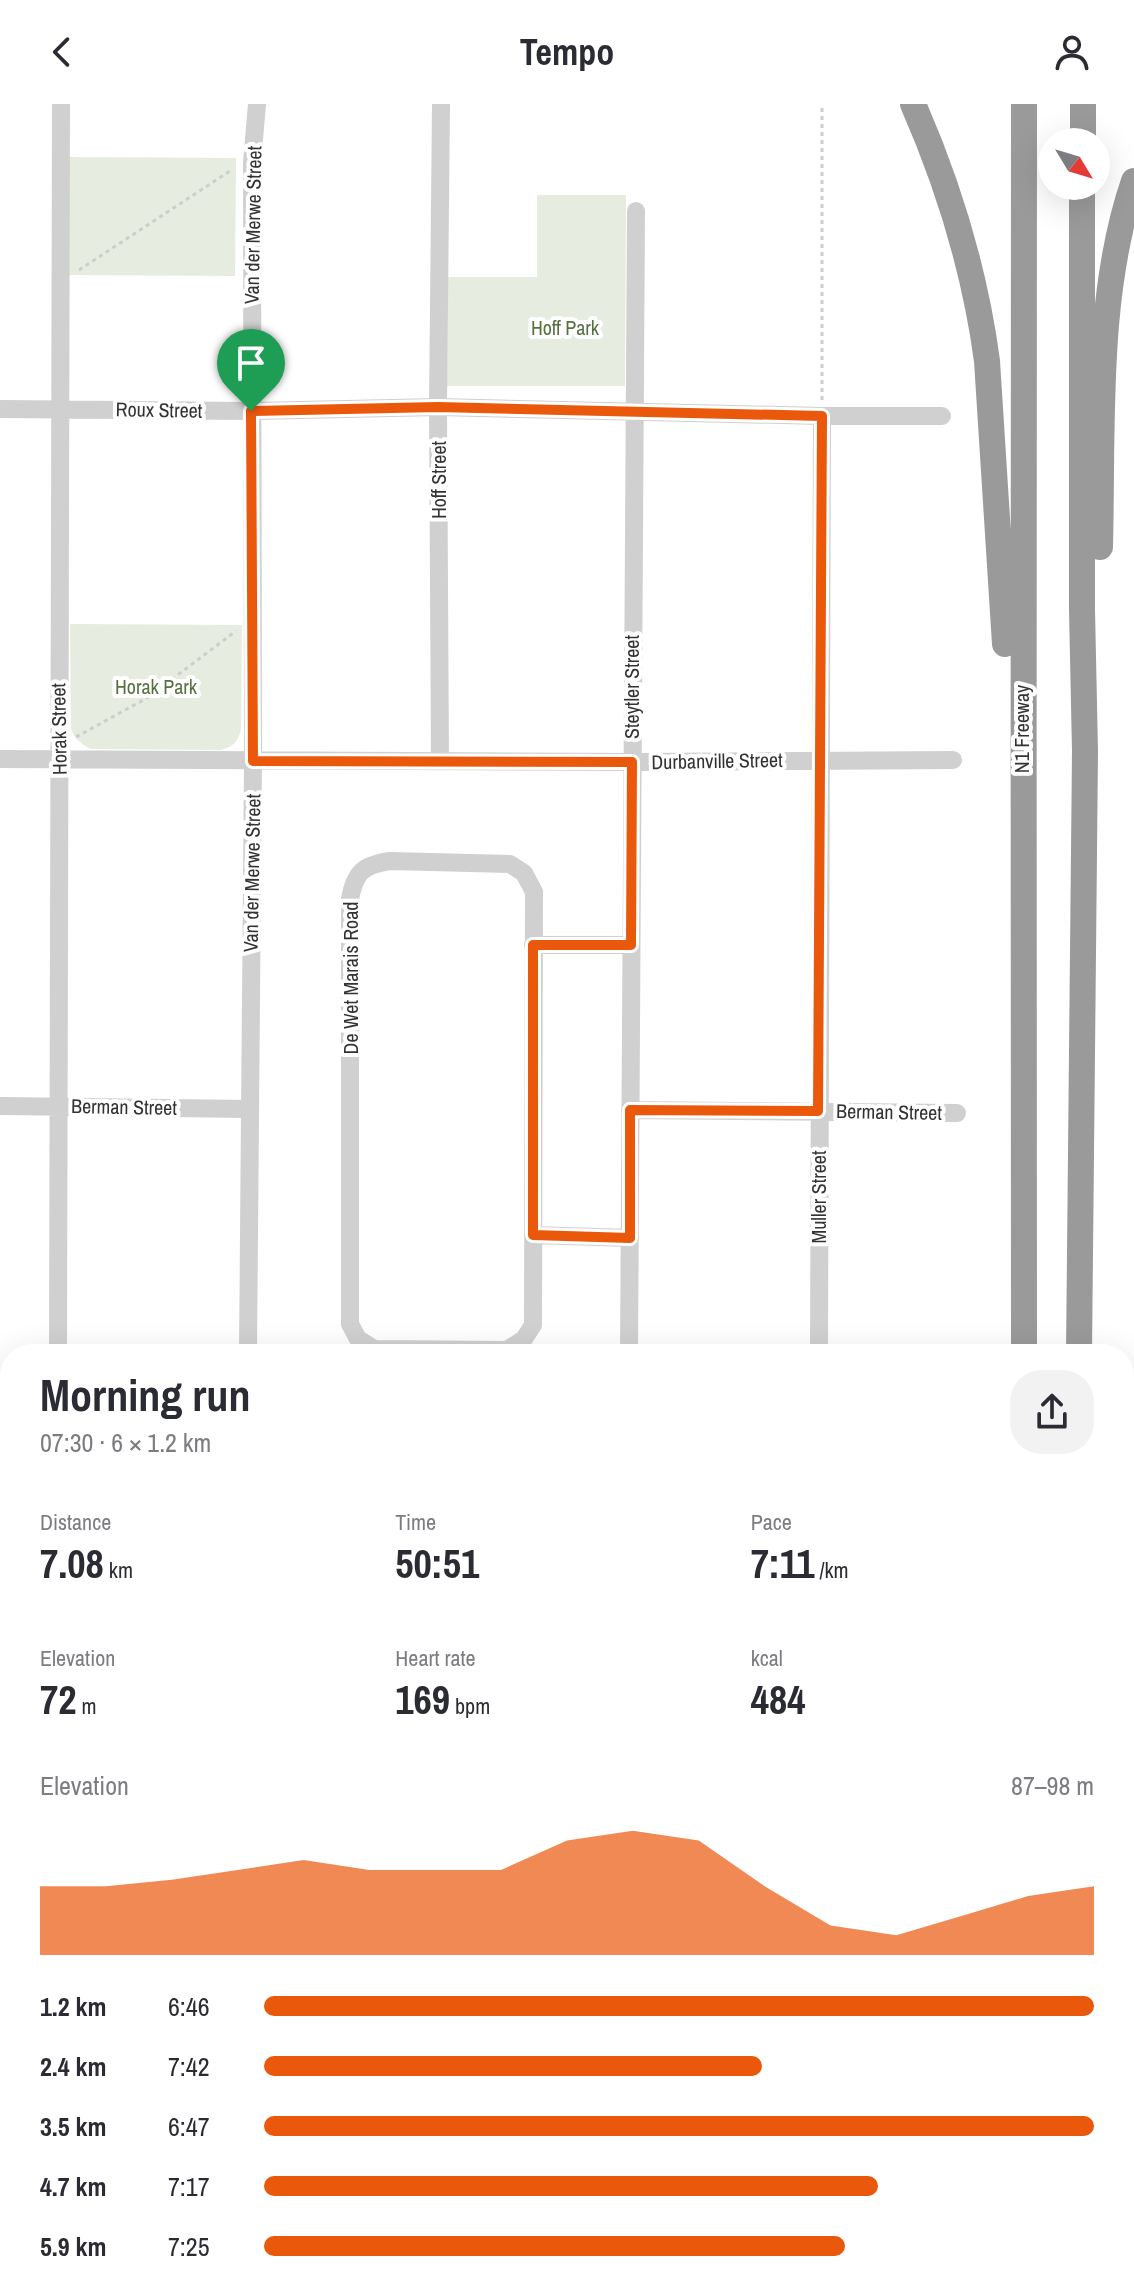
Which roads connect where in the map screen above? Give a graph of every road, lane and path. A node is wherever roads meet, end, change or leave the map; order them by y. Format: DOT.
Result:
graph roads {
  1 [pos="61,104"];
  2 [pos="257,104"];
  3 [pos="441,104"];
  4 [pos="822,104"];
  5 [pos="913,104"];
  6 [pos="1024,104"];
  7 [pos="1083,104"];
  8 [pos="1083,128"];
  9 [pos="252,163"];
  10 [pos="1134,181"];
  11 [pos="1082,200"];
  12 [pos="636,211"];
  13 [pos="61,279"];
  14 [pos="438,407"];
  15 [pos="0,409"];
  16 [pos="60,409"];
  17 [pos="251,411"];
  18 [pos="634,413"];
  19 [pos="822,416"];
  20 [pos="942,416"];
  21 [pos="251,619"];
  22 [pos="1085,751"];
  23 [pos="60,752"];
  24 [pos="0,759"];
  25 [pos="820,759"];
  26 [pos="440,760"];
  27 [pos="953,760"];
  28 [pos="253,761"];
  29 [pos="632,762"];
  30 [pos="1022,794"];
  31 [pos="533,945"];
  32 [pos="631,945"];
  33 [pos="0,1106"];
  34 [pos="59,1106"];
  35 [pos="249,1109"];
  36 [pos="630,1110"];
  37 [pos="818,1111"];
  38 [pos="957,1113"];
  39 [pos="533,1235"];
  40 [pos="630,1238"];
  41 [pos="58,1344"];
  42 [pos="248,1344"];
  43 [pos="367,1344"];
  44 [pos="518,1344"];
  45 [pos="629,1344"];
  46 [pos="819,1344"];
  47 [pos="1024,1344"];
  48 [pos="1079,1344"];
  1 -- 13 [label="street, Horak Street"];
  2 -- 9 [label="street, Van der Merwe Street"];
  3 -- 14 [label="street, Hoff Street"];
  4 -- 19 [label="path"];
  5 -- 30 [label="highway"];
  6 -- 30 [label="highway, N1 Freeway"];
  7 -- 8 [label="highway"];
  9 -- 13 [label="path"];
  9 -- 17 [label="street, Van der Merwe Street"];
  10 -- 22 [label="highway"];
  11 -- 22 [label="highway"];
  12 -- 18 [label="street, Steytler Street"];
  13 -- 16 [label="street, Horak Street"];
  14 -- 17 [label="street, Roux Street"];
  14 -- 18 [label="street, Roux Street"];
  14 -- 26 [label="street, Hoff Street"];
  15 -- 16 [label="street, Roux Street"];
  16 -- 17 [label="street, Roux Street"];
  16 -- 23 [label="street, Horak Street"];
  17 -- 21 [label="street, Van der Merwe Street"];
  18 -- 19 [label="street, Roux Street"];
  18 -- 29 [label="street, Steytler Street"];
  19 -- 20 [label="street, Roux Street"];
  19 -- 25 [label="street, Muller Street"];
  21 -- 23 [label="path"];
  21 -- 28 [label="street, Van der Merwe Street"];
  22 -- 48 [label="highway"];
  23 -- 24 [label="street, Durbanville Street"];
  23 -- 28 [label="street, Durbanville Street"];
  23 -- 34 [label="street, Horak Street"];
  25 -- 27 [label="street, Durbanville Street"];
  25 -- 29 [label="street, Durbanville Street"];
  25 -- 37 [label="street, Muller Street"];
  26 -- 28 [label="street, Durbanville Street"];
  26 -- 29 [label="street, Durbanville Street"];
  28 -- 35 [label="street, Van der Merwe Street"];
  29 -- 32 [label="street, Steytler Street"];
  30 -- 47 [label="highway, N1 Freeway"];
  31 -- 32 [label="street"];
  31 -- 39 [label="street, De Wet Marais Road"];
  31 -- 43 [label="street, De Wet Marais Road"];
  32 -- 36 [label="street, Steytler Street"];
  33 -- 34 [label="street, Berman Street"];
  34 -- 35 [label="street, Berman Street"];
  34 -- 41 [label="street, Horak Street"];
  35 -- 42 [label="street, Van der Merwe Street"];
  36 -- 37 [label="street, Berman Street"];
  36 -- 40 [label="street, Steytler Street"];
  37 -- 38 [label="street, Berman Street"];
  37 -- 46 [label="street, Muller Street"];
  39 -- 40 [label="street"];
  39 -- 44 [label="street, De Wet Marais Road"];
  40 -- 45 [label="street, Steytler Street"];
}
